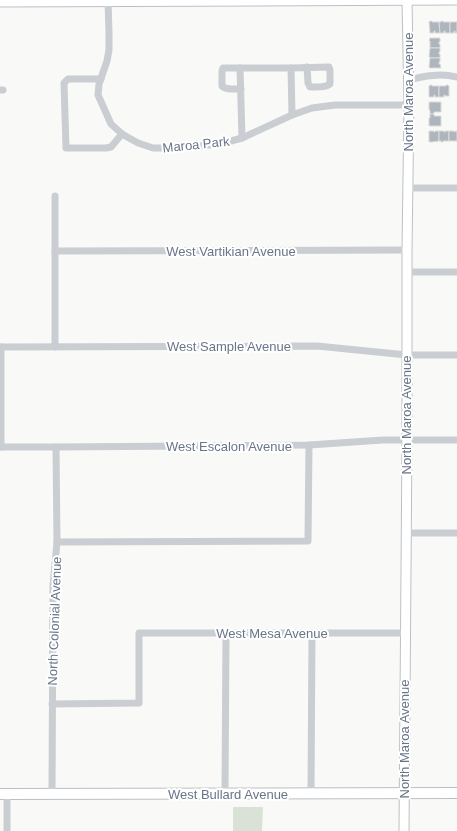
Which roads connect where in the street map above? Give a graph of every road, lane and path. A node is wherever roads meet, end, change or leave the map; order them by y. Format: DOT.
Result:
graph roads {
  1 [pos="407,0"];
  2 [pos="457,0"];
  3 [pos="11,1"];
  4 [pos="108,1"];
  5 [pos="206,1"];
  6 [pos="0,2"];
  7 [pos="307,67"];
  8 [pos="240,68"];
  9 [pos="291,68"];
  10 [pos="457,76"];
  11 [pos="101,79"];
  12 [pos="408,80"];
  13 [pos="241,89"];
  14 [pos="409,106"];
  15 [pos="292,115"];
  16 [pos="122,134"];
  17 [pos="242,138"];
  18 [pos="408,188"];
  19 [pos="457,188"];
  20 [pos="55,196"];
  21 [pos="407,250"];
  22 [pos="55,251"];
  23 [pos="407,272"];
  24 [pos="457,272"];
  25 [pos="1,347"];
  26 [pos="55,347"];
  27 [pos="407,355"];
  28 [pos="457,355"];
  29 [pos="407,440"];
  30 [pos="457,440"];
  31 [pos="309,445"];
  32 [pos="0,447"];
  33 [pos="56,448"];
  34 [pos="406,533"];
  35 [pos="457,533"];
  36 [pos="57,542"];
  37 [pos="226,633"];
  38 [pos="405,633"];
  39 [pos="312,634"];
  40 [pos="52,704"];
  41 [pos="311,793"];
  42 [pos="404,793"];
  43 [pos="457,793"];
  44 [pos="4,794"];
  45 [pos="52,794"];
  46 [pos="225,794"];
  47 [pos="7,831"];
  48 [pos="404,831"];
  1 -- 2 [label="main road"];
  1 -- 5 [label="main road"];
  1 -- 12 [label="main road, North Maroa Avenue"];
  3 -- 4 [label="main road"];
  3 -- 6 [label="main road"];
  4 -- 5 [label="main road"];
  4 -- 11 [label="street, Maroa Park"];
  7 -- 9 [label="street"];
  8 -- 9 [label="street"];
  8 -- 13 [label="street"];
  8 -- 13 [label="street"];
  9 -- 15 [label="street"];
  10 -- 12 [label="street"];
  11 -- 16 [label="street, Maroa Park"];
  11 -- 16 [label="street"];
  12 -- 14 [label="main road, North Maroa Avenue"];
  13 -- 17 [label="street"];
  14 -- 15 [label="street, Maroa Park"];
  14 -- 18 [label="main road, North Maroa Avenue"];
  15 -- 17 [label="street, Maroa Park"];
  16 -- 17 [label="street, Maroa Park"];
  18 -- 19 [label="street"];
  18 -- 21 [label="main road, North Maroa Avenue"];
  20 -- 22 [label="street"];
  21 -- 22 [label="street, West Vartikian Avenue"];
  21 -- 23 [label="main road, North Maroa Avenue"];
  22 -- 26 [label="street"];
  23 -- 24 [label="street"];
  23 -- 27 [label="main road, North Maroa Avenue"];
  25 -- 26 [label="street, West Sample Avenue"];
  25 -- 32 [label="street"];
  26 -- 27 [label="street, West Sample Avenue"];
  27 -- 28 [label="street, West Sample Avenue"];
  27 -- 29 [label="main road, North Maroa Avenue"];
  29 -- 30 [label="street, West Escalon Avenue"];
  29 -- 31 [label="street, West Escalon Avenue"];
  29 -- 34 [label="main road, North Maroa Avenue"];
  31 -- 33 [label="street, West Escalon Avenue"];
  31 -- 36 [label="street"];
  32 -- 33 [label="street, West Escalon Avenue"];
  33 -- 36 [label="street, North Colonial Avenue"];
  34 -- 35 [label="street"];
  34 -- 38 [label="main road, North Maroa Avenue"];
  36 -- 40 [label="street, North Colonial Avenue"];
  37 -- 39 [label="street, West Mesa Avenue"];
  37 -- 40 [label="street, West Mesa Avenue"];
  37 -- 46 [label="street"];
  38 -- 39 [label="street, West Mesa Avenue"];
  38 -- 42 [label="main road, North Maroa Avenue"];
  39 -- 41 [label="street"];
  40 -- 45 [label="street, North Colonial Avenue"];
  41 -- 42 [label="main road, West Bullard Avenue"];
  41 -- 46 [label="main road, West Bullard Avenue"];
  42 -- 43 [label="main road, West Bullard Avenue"];
  42 -- 48 [label="main road, North Maroa Avenue"];
  44 -- 45 [label="main road, West Bullard Avenue"];
  44 -- 47 [label="street"];
  45 -- 46 [label="main road, West Bullard Avenue"];
}
